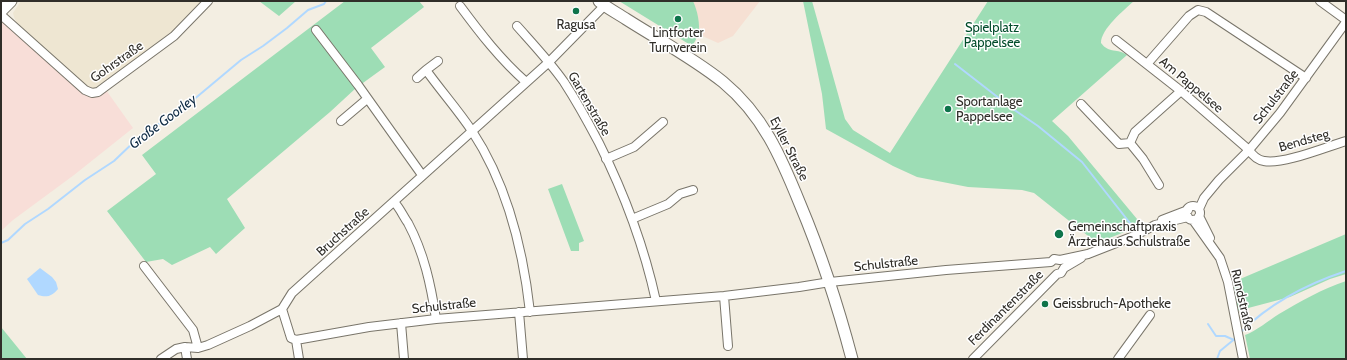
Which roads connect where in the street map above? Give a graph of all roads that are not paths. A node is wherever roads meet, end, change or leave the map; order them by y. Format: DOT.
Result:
graph roads {
  1 [pos="4,1"];
  2 [pos="11,1"];
  3 [pos="208,1"];
  4 [pos="1320,1"];
  5 [pos="602,3"];
  6 [pos="460,6"];
  7 [pos="1,7"];
  8 [pos="1,11"];
  9 [pos="1,15"];
  10 [pos="1346,21"];
  11 [pos="517,26"];
  12 [pos="316,30"];
  13 [pos="1116,40"];
  14 [pos="438,61"];
  15 [pos="548,62"];
  16 [pos="1147,64"];
  17 [pos="426,70"];
  18 [pos="417,78"];
  19 [pos="1306,78"];
  20 [pos="526,82"];
  21 [pos="1181,91"];
  22 [pos="367,99"];
  23 [pos="1081,104"];
  24 [pos="341,121"];
  25 [pos="663,122"];
  26 [pos="472,131"];
  27 [pos="1346,141"];
  28 [pos="1130,143"];
  29 [pos="1249,150"];
  30 [pos="606,159"];
  31 [pos="422,175"];
  32 [pos="1159,185"];
  33 [pos="693,190"];
  34 [pos="394,202"];
  35 [pos="1193,213"];
  36 [pos="632,219"];
  37 [pos="1088,254"];
  38 [pos="1060,260"];
  39 [pos="1051,262"];
  40 [pos="144,266"];
  41 [pos="1064,268"];
  42 [pos="1057,274"];
  43 [pos="830,282"];
  44 [pos="724,296"];
  45 [pos="656,301"];
  46 [pos="282,309"];
  47 [pos="519,312"];
  48 [pos="530,312"];
  49 [pos="1150,315"];
  50 [pos="436,319"];
  51 [pos="401,323"];
  52 [pos="296,340"];
  53 [pos="728,346"];
  54 [pos="185,347"];
  55 [pos="198,348"];
  56 [pos="161,359"];
  57 [pos="187,359"];
  58 [pos="299,359"];
  59 [pos="404,359"];
  60 [pos="523,359"];
  61 [pos="852,359"];
  62 [pos="973,359"];
  63 [pos="1118,359"];
  64 [pos="1243,359"];
  1 -- 7 [label="main road"];
  2 -- 8 [label="main road"];
  3 -- 9 [label="street, Gohrstraße"];
  4 -- 10 [label="street"];
  5 -- 15 [label="street, Bruchstraße"];
  5 -- 43 [label="main road, Eyller Straße"];
  6 -- 20 [label="street"];
  10 -- 19 [label="street, Schulstraße"];
  11 -- 15 [label="street"];
  12 -- 22 [label="street"];
  13 -- 16 [label="street, Am Pappelsee"];
  14 -- 17 [label="street"];
  15 -- 20 [label="street, Bruchstraße"];
  15 -- 30 [label="street, Gartenstraße"];
  16 -- 19 [label="street"];
  16 -- 21 [label="street, Am Pappelsee"];
  17 -- 18 [label="street"];
  17 -- 26 [label="street"];
  19 -- 29 [label="street, Schulstraße"];
  20 -- 26 [label="street, Bruchstraße"];
  21 -- 28 [label="street"];
  21 -- 29 [label="street, Am Pappelsee"];
  22 -- 24 [label="street"];
  22 -- 31 [label="street"];
  23 -- 28 [label="street"];
  25 -- 30 [label="street"];
  26 -- 31 [label="street, Bruchstraße"];
  26 -- 48 [label="street"];
  27 -- 29 [label="street, Bendsteg"];
  28 -- 32 [label="street"];
  29 -- 35 [label="street, Schulstraße"];
  30 -- 36 [label="street, Gartenstraße"];
  31 -- 34 [label="street, Bruchstraße"];
  33 -- 36 [label="street"];
  34 -- 46 [label="street, Bruchstraße"];
  34 -- 50 [label="street"];
  35 -- 37 [label="street, Schulstraße"];
  35 -- 64 [label="street, Rundstraße"];
  36 -- 45 [label="street, Gartenstraße"];
  37 -- 38 [label="street, Schulstraße"];
  37 -- 41 [label="street, Schulstraße"];
  38 -- 39 [label="street, Schulstraße"];
  38 -- 41 [label="street"];
  39 -- 42 [label="street"];
  39 -- 43 [label="street, Schulstraße"];
  40 -- 55 [label="street"];
  41 -- 42 [label="street, Schulstraße"];
  42 -- 62 [label="street, Ferdinantenstraße"];
  43 -- 44 [label="street, Schulstraße"];
  43 -- 61 [label="main road, Eyller Straße"];
  44 -- 45 [label="street, Schulstraße"];
  44 -- 53 [label="street"];
  45 -- 48 [label="street, Schulstraße"];
  46 -- 52 [label="street"];
  46 -- 55 [label="street"];
  47 -- 48 [label="street, Schulstraße"];
  47 -- 50 [label="street, Schulstraße"];
  47 -- 60 [label="street"];
  49 -- 63 [label="street"];
  50 -- 51 [label="street, Schulstraße"];
  51 -- 52 [label="street, Schulstraße"];
  51 -- 59 [label="street"];
  52 -- 58 [label="street"];
  54 -- 55 [label="street"];
  54 -- 56 [label="street"];
  54 -- 57 [label="street"];
}
